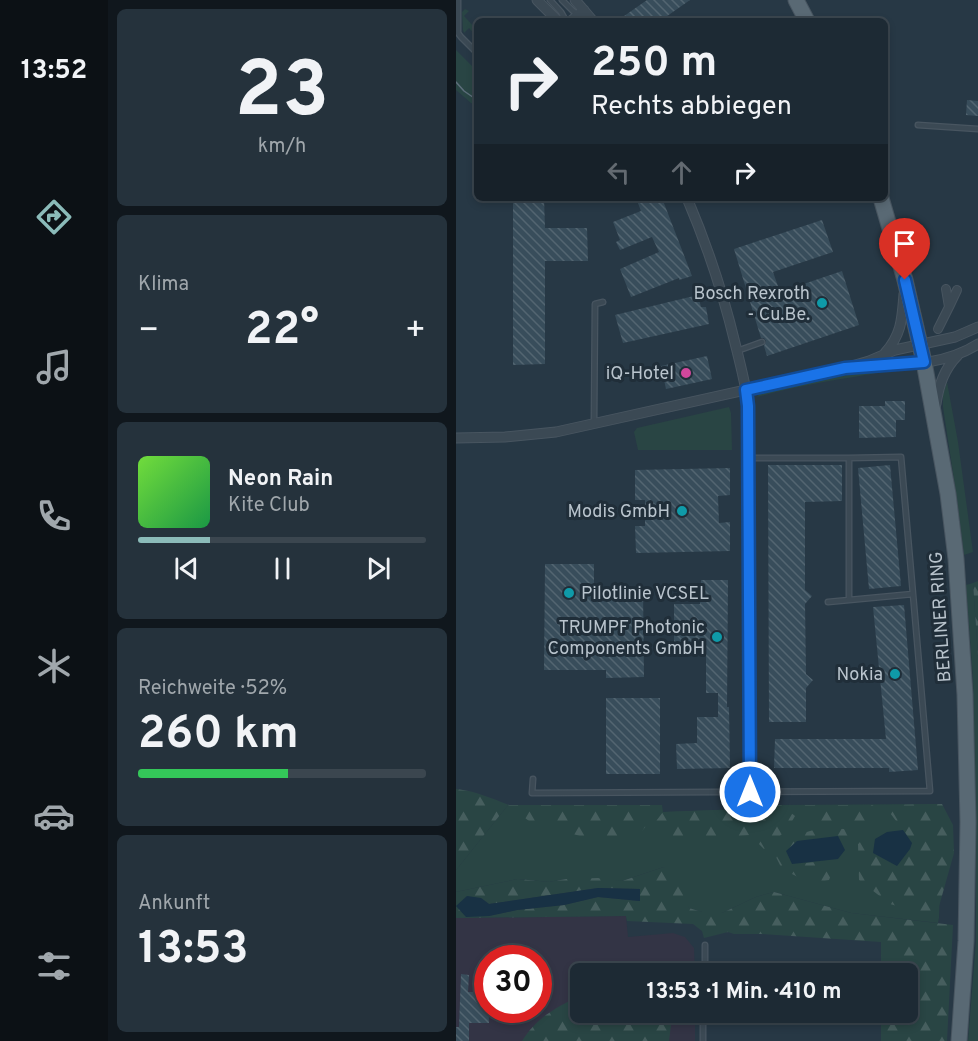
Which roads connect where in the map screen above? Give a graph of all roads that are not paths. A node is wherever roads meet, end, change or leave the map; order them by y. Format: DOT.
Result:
graph roads {
  1 [pos="458,0"];
  2 [pos="537,0"];
  3 [pos="550,0"];
  4 [pos="562,0"];
  5 [pos="575,0"];
  6 [pos="796,0"];
  7 [pos="555,18"];
  8 [pos="576,18"];
  9 [pos="805,18"];
  10 [pos="474,50"];
  11 [pos="918,125"];
  12 [pos="978,129"];
  13 [pos="688,201"];
  14 [pos="882,201"];
  15 [pos="905,280"];
  16 [pos="946,289"];
  17 [pos="957,290"];
  18 [pos="603,302"];
  19 [pos="949,307"];
  20 [pos="978,327"];
  21 [pos="938,329"];
  22 [pos="762,342"];
  23 [pos="978,345"];
  24 [pos="921,346"];
  25 [pos="737,351"];
  26 [pos="960,354"];
  27 [pos="881,356"];
  28 [pos="924,362"];
  29 [pos="845,368"];
  30 [pos="746,390"];
  31 [pos="935,418"];
  32 [pos="594,424"];
  33 [pos="456,438"];
  34 [pos="748,458"];
  35 [pos="849,458"];
  36 [pos="913,594"];
  37 [pos="849,600"];
  38 [pos="828,602"];
  39 [pos="533,779"];
  40 [pos="750,792"];
  41 [pos="705,945"];
  42 [pos="705,963"];
  43 [pos="704,1023"];
  44 [pos="703,1041"];
  45 [pos="959,1041"];
  1 -- 10 [label="lane"];
  2 -- 7 [label="street"];
  3 -- 8 [label="lane"];
  4 -- 8 [label="lane"];
  5 -- 8 [label="street"];
  6 -- 9 [label="main road"];
  11 -- 12 [label="lane"];
  13 -- 25 [label="street"];
  14 -- 15 [label="main road, BERLINER RING"];
  15 -- 24 [label="main road, BERLINER RING"];
  15 -- 27 [label="street"];
  16 -- 19 [label="street"];
  17 -- 19 [label="street"];
  18 -- 32 [label="lane"];
  19 -- 21 [label="street"];
  20 -- 24 [label="street"];
  22 -- 25 [label="lane"];
  23 -- 26 [label="street"];
  24 -- 27 [label="street"];
  24 -- 28 [label="main road, BERLINER RING"];
  25 -- 30 [label="street"];
  26 -- 28 [label="street"];
  26 -- 31 [label="street"];
  27 -- 29 [label="street"];
  28 -- 29 [label="street"];
  28 -- 31 [label="main road, BERLINER RING"];
  29 -- 30 [label="street"];
  30 -- 32 [label="street"];
  30 -- 34 [label="street"];
  31 -- 45 [label="main road, BERLINER RING"];
  32 -- 33 [label="street"];
  34 -- 35 [label="lane"];
  34 -- 40 [label="street"];
  35 -- 36 [label="lane"];
  35 -- 37 [label="lane"];
  36 -- 37 [label="lane"];
  36 -- 40 [label="lane"];
  37 -- 38 [label="lane"];
  39 -- 40 [label="lane"];
  41 -- 42 [label="lane"];
  43 -- 44 [label="lane"];
}
